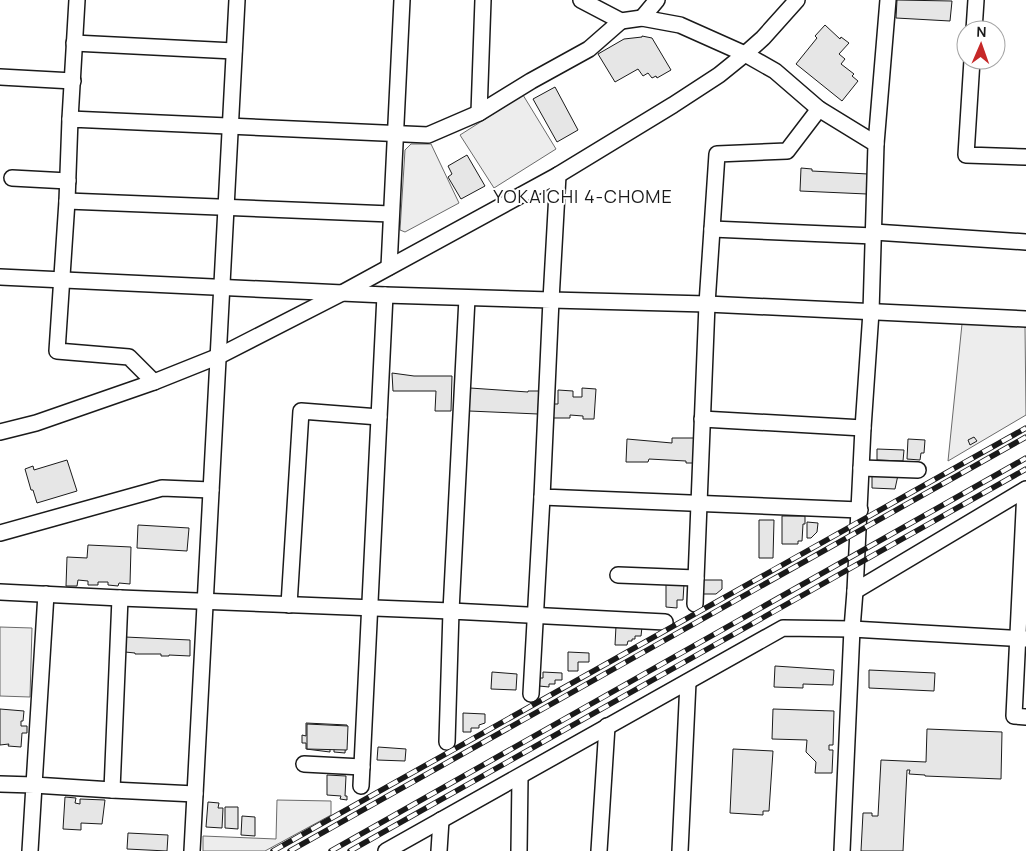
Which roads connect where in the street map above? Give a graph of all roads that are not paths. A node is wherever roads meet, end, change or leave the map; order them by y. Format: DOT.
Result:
graph roads {
  1 [pos="77,0"];
  2 [pos="237,0"];
  3 [pos="402,0"];
  4 [pos="483,0"];
  5 [pos="581,0"];
  6 [pos="657,0"];
  7 [pos="797,0"];
  8 [pos="888,0"];
  9 [pos="976,0"];
  10 [pos="642,18"];
  11 [pos="975,20"];
  12 [pos="621,21"];
  13 [pos="74,43"];
  14 [pos="234,51"];
  15 [pos="745,54"];
  16 [pos="971,70"];
  17 [pos="0,78"];
  18 [pos="73,81"];
  19 [pos="819,109"];
  20 [pos="479,113"];
  21 [pos="70,119"];
  22 [pos="231,126"];
  23 [pos="396,134"];
  24 [pos="876,144"];
  25 [pos="1026,158"];
  26 [pos="558,175"];
  27 [pos="12,178"];
  28 [pos="68,180"];
  29 [pos="67,201"];
  30 [pos="226,207"];
  31 [pos="391,214"];
  32 [pos="712,229"];
  33 [pos="874,234"];
  34 [pos="1026,242"];
  35 [pos="389,267"];
  36 [pos="0,278"];
  37 [pos="62,280"];
  38 [pos="222,288"];
  39 [pos="342,293"];
  40 [pos="385,295"];
  41 [pos="467,298"];
  42 [pos="551,300"];
  43 [pos="707,304"];
  44 [pos="871,312"];
  45 [pos="1026,320"];
  46 [pos="218,356"];
  47 [pos="154,382"];
  48 [pos="378,418"];
  49 [pos="702,419"];
  50 [pos="863,428"];
  51 [pos="0,432"];
  52 [pos="862,468"];
  53 [pos="918,470"];
  54 [pos="211,490"];
  55 [pos="1026,490"];
  56 [pos="542,497"];
  57 [pos="699,504"];
  58 [pos="860,510"];
  59 [pos="0,533"];
  60 [pos="618,575"];
  61 [pos="696,578"];
  62 [pos="855,591"];
  63 [pos="0,592"];
  64 [pos="46,594"];
  65 [pos="120,598"];
  66 [pos="206,601"];
  67 [pos="695,604"];
  68 [pos="289,605"];
  69 [pos="370,607"];
  70 [pos="451,611"];
  71 [pos="535,615"];
  72 [pos="665,622"];
  73 [pos="852,629"];
  74 [pos="1022,639"];
  75 [pos="688,682"];
  76 [pos="531,694"];
  77 [pos="1026,717"];
  78 [pos="607,726"];
  79 [pos="447,742"];
  80 [pos="304,764"];
  81 [pos="362,768"];
  82 [pos="520,777"];
  83 [pos="0,784"];
  84 [pos="34,785"];
  85 [pos="361,786"];
  86 [pos="112,790"];
  87 [pos="195,794"];
  88 [pos="440,820"];
  89 [pos="30,851"];
  90 [pos="192,851"];
  91 [pos="386,851"];
  92 [pos="438,851"];
  93 [pos="519,851"];
  94 [pos="599,851"];
  95 [pos="680,851"];
  96 [pos="842,851"];
  1 -- 13 [label="street"];
  2 -- 14 [label="street"];
  3 -- 23 [label="street"];
  4 -- 20 [label="street"];
  5 -- 12 [label="street"];
  6 -- 10 [label="street"];
  7 -- 15 [label="street"];
  8 -- 24 [label="street"];
  9 -- 11 [label="street"];
  10 -- 12 [label="street"];
  10 -- 15 [label="street"];
  12 -- 20 [label="street"];
  13 -- 14 [label="street"];
  13 -- 18 [label="street"];
  14 -- 22 [label="street"];
  15 -- 19 [label="street"];
  15 -- 26 [label="street"];
  16 -- 25 [label="street"];
  17 -- 18 [label="street"];
  18 -- 21 [label="street"];
  19 -- 24 [label="street"];
  19 -- 32 [label="street"];
  20 -- 23 [label="street"];
  21 -- 22 [label="street"];
  21 -- 28 [label="street"];
  22 -- 23 [label="street"];
  22 -- 30 [label="street"];
  23 -- 31 [label="street"];
  24 -- 33 [label="street"];
  26 -- 35 [label="street"];
  26 -- 42 [label="street"];
  27 -- 28 [label="street"];
  28 -- 29 [label="street"];
  29 -- 30 [label="street"];
  29 -- 37 [label="street"];
  30 -- 31 [label="street"];
  30 -- 38 [label="street"];
  31 -- 35 [label="street"];
  32 -- 33 [label="street"];
  32 -- 43 [label="street"];
  33 -- 34 [label="street"];
  33 -- 44 [label="street"];
  35 -- 39 [label="street"];
  36 -- 37 [label="street"];
  37 -- 38 [label="street"];
  37 -- 47 [label="street"];
  38 -- 39 [label="street"];
  38 -- 46 [label="street"];
  39 -- 40 [label="street"];
  39 -- 46 [label="street"];
  40 -- 41 [label="street"];
  40 -- 48 [label="street"];
  41 -- 42 [label="street"];
  41 -- 70 [label="street"];
  42 -- 43 [label="street"];
  42 -- 56 [label="street"];
  43 -- 44 [label="street"];
  43 -- 49 [label="street"];
  44 -- 45 [label="street"];
  44 -- 50 [label="street"];
  46 -- 47 [label="street"];
  46 -- 54 [label="street"];
  47 -- 51 [label="street"];
  48 -- 68 [label="street"];
  48 -- 69 [label="street"];
  49 -- 50 [label="street"];
  49 -- 57 [label="street"];
  50 -- 52 [label="street"];
  52 -- 53 [label="street"];
  52 -- 58 [label="street"];
  54 -- 59 [label="street"];
  54 -- 66 [label="street"];
  55 -- 62 [label="street"];
  55 -- 74 [label="street"];
  56 -- 57 [label="street"];
  56 -- 71 [label="street"];
  57 -- 58 [label="street"];
  57 -- 61 [label="street"];
  58 -- 62 [label="street"];
  60 -- 61 [label="street"];
  61 -- 67 [label="street"];
  62 -- 73 [label="street"];
  63 -- 64 [label="street"];
  64 -- 65 [label="street"];
  64 -- 84 [label="street"];
  65 -- 66 [label="street"];
  65 -- 86 [label="street"];
  66 -- 68 [label="street"];
  66 -- 87 [label="street"];
  68 -- 69 [label="street"];
  69 -- 70 [label="street"];
  69 -- 81 [label="street"];
  70 -- 71 [label="street"];
  70 -- 79 [label="street"];
  71 -- 72 [label="street"];
  71 -- 76 [label="street"];
  73 -- 74 [label="street"];
  73 -- 75 [label="street"];
  73 -- 96 [label="street"];
  74 -- 77 [label="street"];
  75 -- 78 [label="street"];
  75 -- 95 [label="street"];
  78 -- 82 [label="street"];
  78 -- 94 [label="street"];
  80 -- 81 [label="street"];
  81 -- 85 [label="street"];
  82 -- 88 [label="street"];
  82 -- 93 [label="street"];
  83 -- 84 [label="street"];
  84 -- 86 [label="street"];
  84 -- 89 [label="street"];
  86 -- 87 [label="street"];
  87 -- 90 [label="street"];
  88 -- 91 [label="street"];
  88 -- 92 [label="street"];
}
